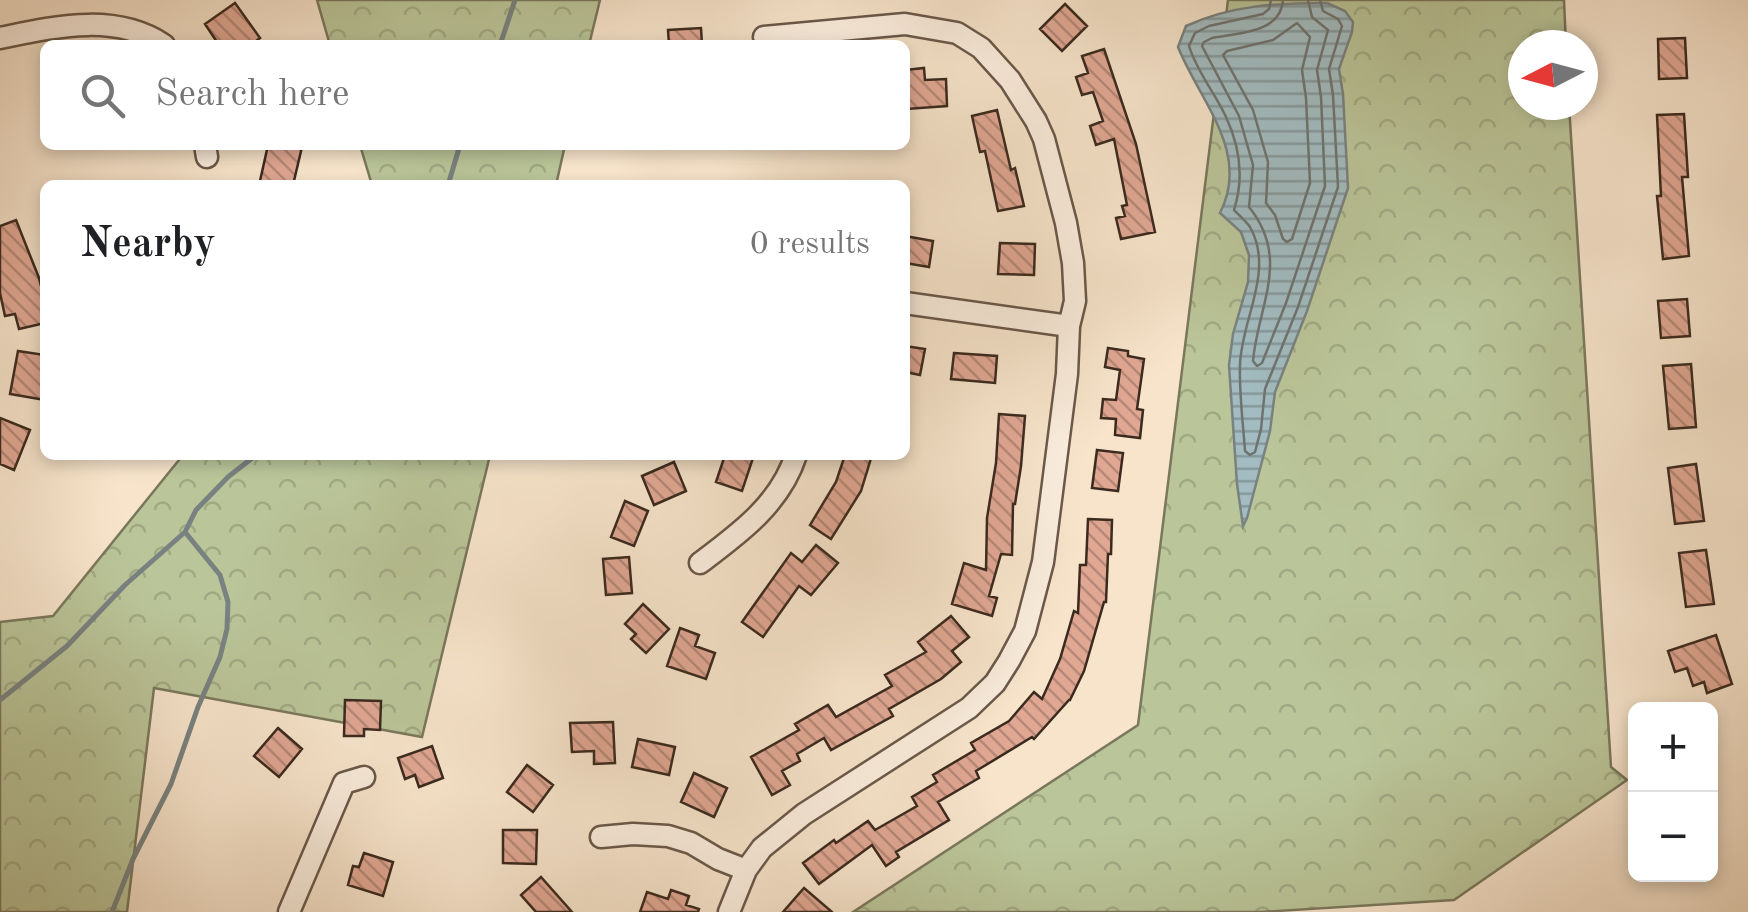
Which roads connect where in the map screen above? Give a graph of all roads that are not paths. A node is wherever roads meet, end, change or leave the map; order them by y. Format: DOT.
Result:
graph roads {
  1 [pos="764,37"];
  2 [pos="0,38"];
  3 [pos="156,40"];
  4 [pos="910,304"];
  5 [pos="1069,326"];
  6 [pos="794,460"];
  7 [pos="700,563"];
  8 [pos="364,777"];
  9 [pos="601,837"];
  10 [pos="746,870"];
  11 [pos="289,912"];
  12 [pos="729,912"];
  1 -- 5 [label="street"];
  2 -- 3 [label="street"];
  4 -- 5 [label="street"];
  5 -- 10 [label="street"];
  6 -- 7 [label="street"];
  8 -- 11 [label="street"];
  9 -- 10 [label="street"];
  10 -- 12 [label="street"];
}
